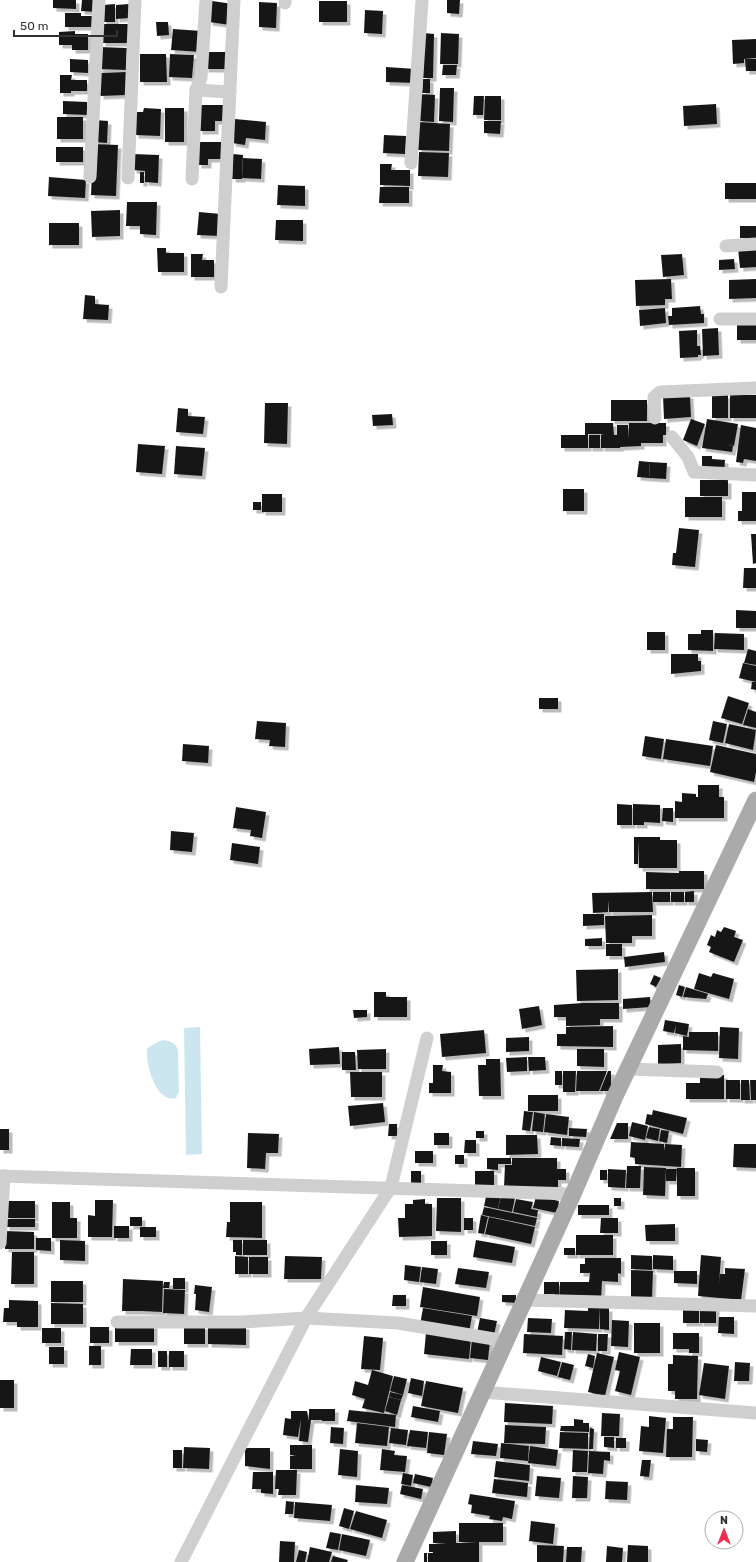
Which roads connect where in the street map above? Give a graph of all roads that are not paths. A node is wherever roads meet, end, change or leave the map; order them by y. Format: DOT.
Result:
graph roads {
  1 [pos="99,0"];
  2 [pos="134,0"];
  3 [pos="206,0"];
  4 [pos="234,0"];
  5 [pos="422,0"];
  6 [pos="196,90"];
  7 [pos="230,92"];
  8 [pos="411,163"];
  9 [pos="90,177"];
  10 [pos="128,178"];
  11 [pos="192,179"];
  12 [pos="756,244"];
  13 [pos="726,246"];
  14 [pos="221,287"];
  15 [pos="720,319"];
  16 [pos="756,319"];
  17 [pos="756,388"];
  18 [pos="655,418"];
  19 [pos="672,437"];
  20 [pos="756,475"];
  21 [pos="756,800"];
  22 [pos="427,1038"];
  23 [pos="628,1069"];
  24 [pos="717,1072"];
  25 [pos="2,1176"];
  26 [pos="391,1187"];
  27 [pos="573,1194"];
  28 [pos="0,1243"];
  29 [pos="524,1300"];
  30 [pos="756,1306"];
  31 [pos="306,1318"];
  32 [pos="117,1322"];
  33 [pos="506,1341"];
  34 [pos="482,1392"];
  35 [pos="756,1413"];
  36 [pos="181,1562"];
  37 [pos="405,1562"];
  1 -- 9 [label="street"];
  2 -- 10 [label="street"];
  3 -- 6 [label="street"];
  4 -- 7 [label="street"];
  5 -- 8 [label="street"];
  6 -- 7 [label="street"];
  6 -- 11 [label="street"];
  7 -- 14 [label="street"];
  12 -- 13 [label="street"];
  15 -- 16 [label="street"];
  17 -- 18 [label="street"];
  19 -- 20 [label="street"];
  21 -- 23 [label="main road"];
  22 -- 26 [label="street"];
  23 -- 24 [label="street"];
  23 -- 27 [label="main road"];
  25 -- 26 [label="street"];
  25 -- 28 [label="street"];
  26 -- 27 [label="street"];
  26 -- 31 [label="street"];
  27 -- 29 [label="main road"];
  29 -- 30 [label="street"];
  29 -- 33 [label="main road"];
  31 -- 32 [label="street"];
  31 -- 33 [label="street"];
  31 -- 36 [label="street"];
  33 -- 34 [label="main road"];
  34 -- 35 [label="street"];
  34 -- 37 [label="main road"];
}
